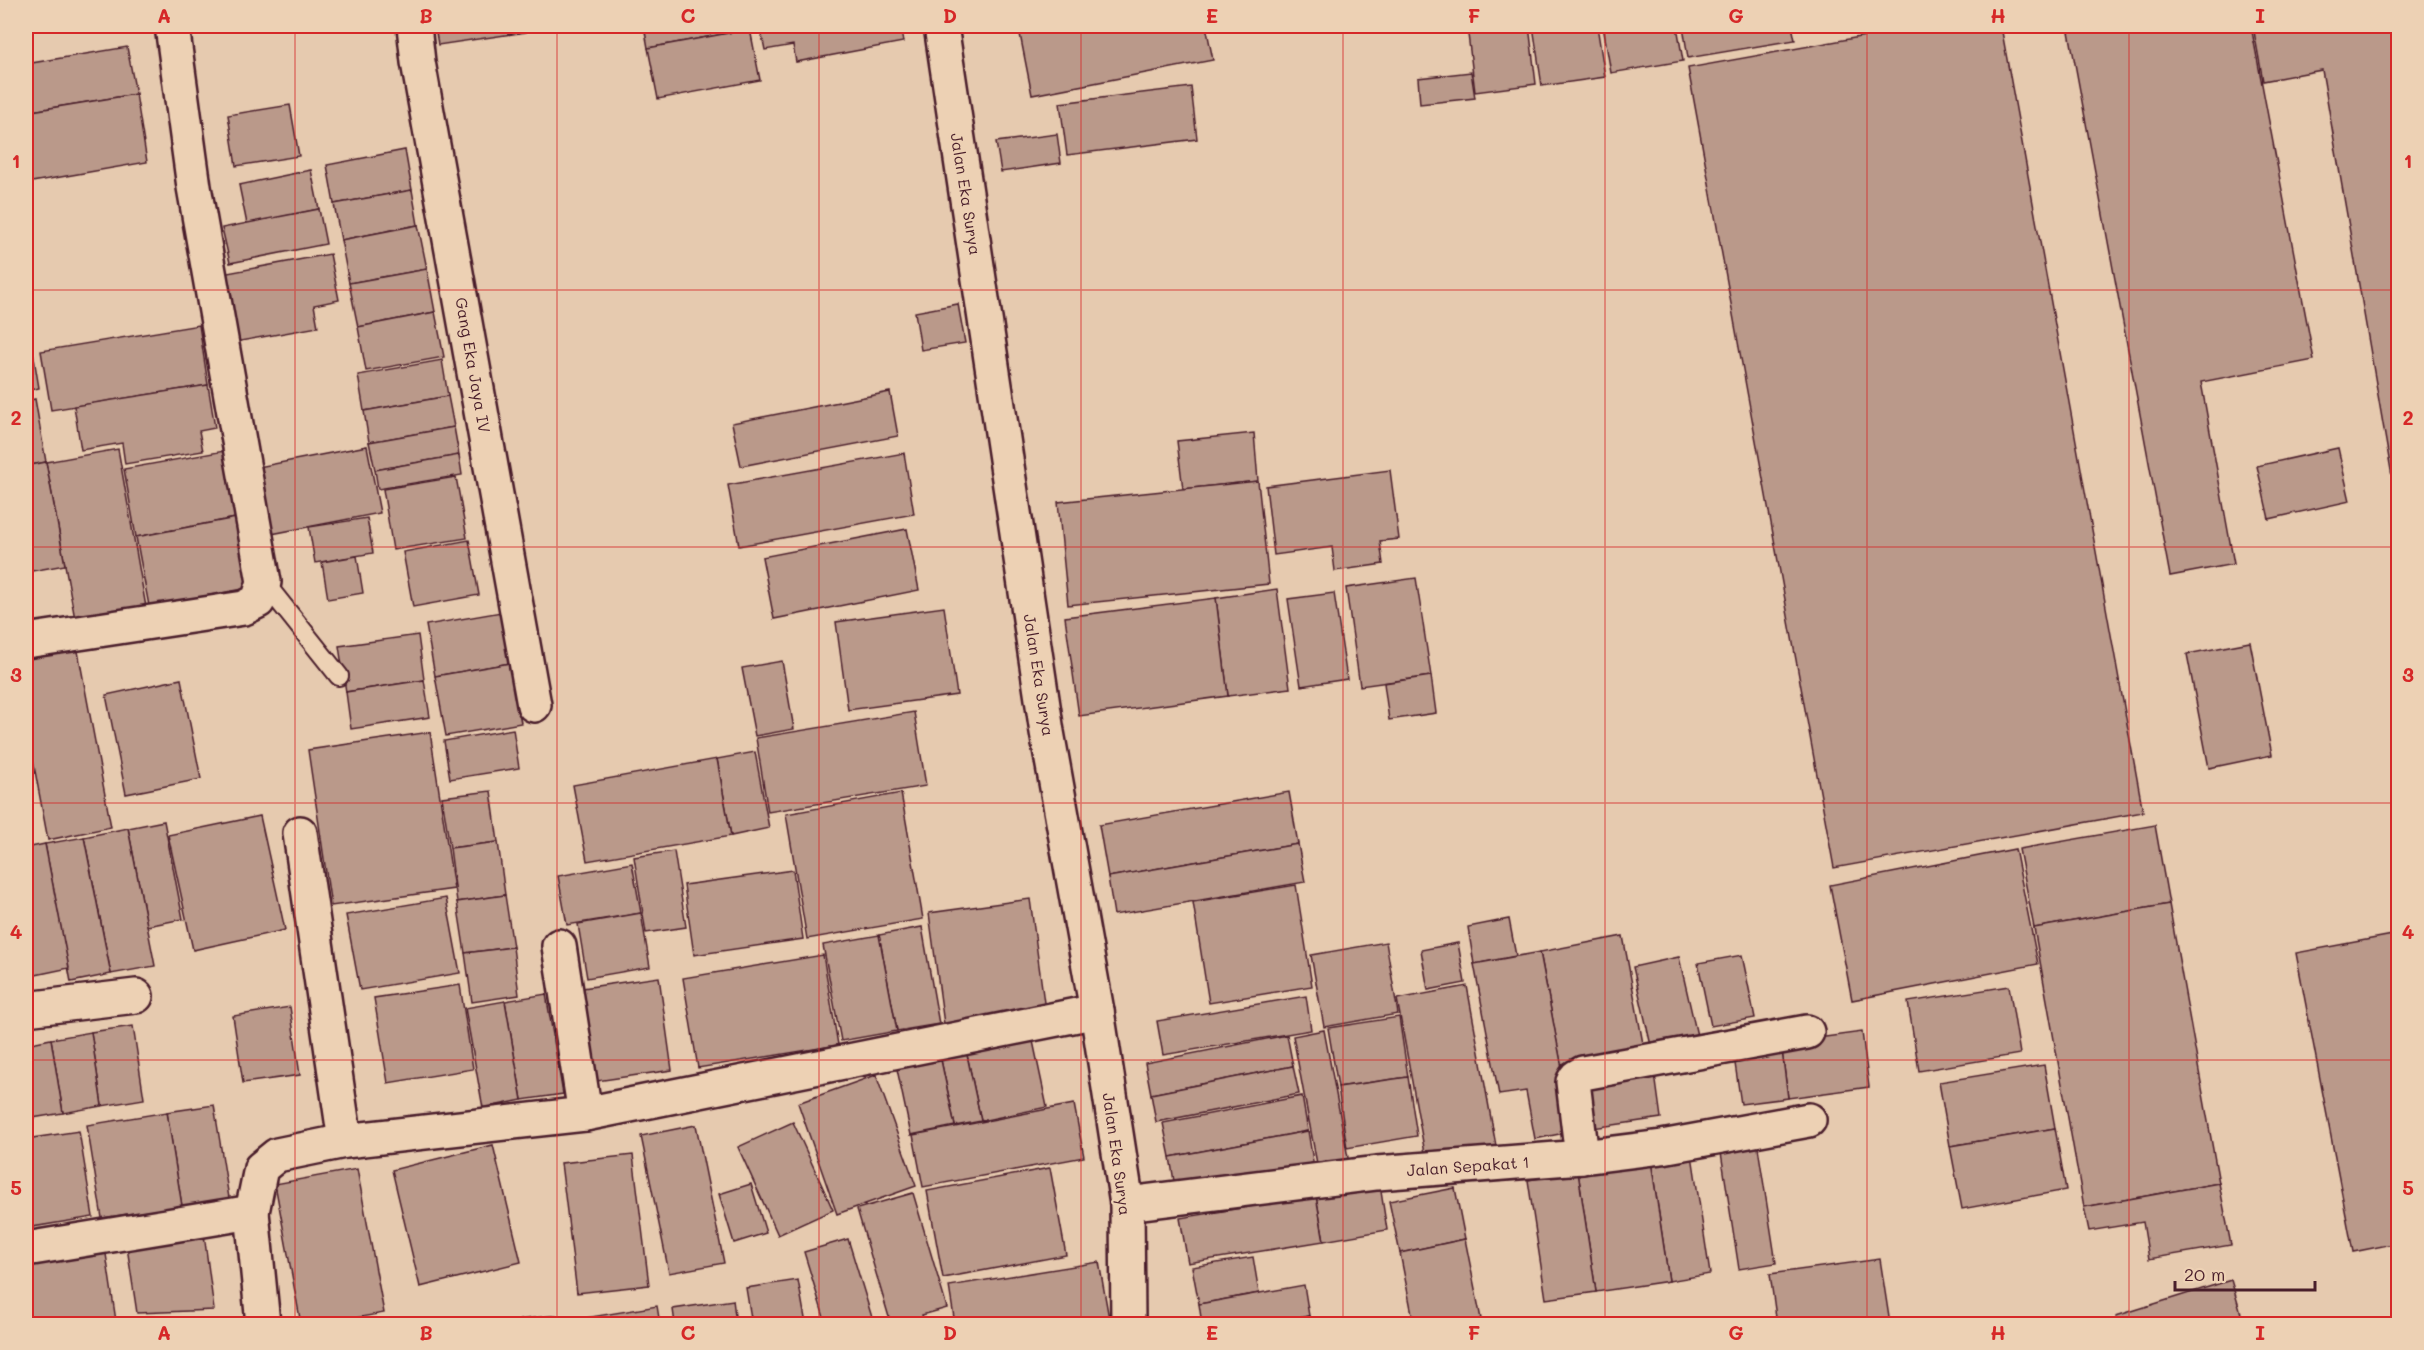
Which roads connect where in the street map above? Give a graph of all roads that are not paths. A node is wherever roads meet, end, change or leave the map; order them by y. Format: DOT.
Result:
graph roads {
  1 [pos="172,26"];
  2 [pos="414,26"];
  3 [pos="941,26"];
  4 [pos="264,582"];
  5 [pos="26,641"];
  6 [pos="339,676"];
  7 [pos="534,705"];
  8 [pos="300,833"];
  9 [pos="559,946"];
  10 [pos="136,996"];
  11 [pos="26,1009"];
  12 [pos="1097,1011"];
  13 [pos="1807,1032"];
  14 [pos="585,1114"];
  15 [pos="1809,1120"];
  16 [pos="345,1141"];
  17 [pos="1582,1157"];
  18 [pos="1126,1204"];
  19 [pos="252,1212"];
  20 [pos="26,1249"];
  21 [pos="263,1324"];
  22 [pos="1128,1324"];
  1 -- 4 [label="street"];
  2 -- 7 [label="street, Gang Eka Jaya IV"];
  3 -- 12 [label="street, Jalan Eka Surya"];
  4 -- 5 [label="street"];
  4 -- 6 [label="lane"];
  8 -- 16 [label="street"];
  9 -- 14 [label="street"];
  10 -- 11 [label="street"];
  12 -- 14 [label="street"];
  12 -- 18 [label="street, Jalan Eka Surya"];
  13 -- 17 [label="street"];
  14 -- 16 [label="street"];
  15 -- 17 [label="street, Jalan Sepakat 1"];
  16 -- 19 [label="street"];
  17 -- 18 [label="street, Jalan Sepakat 1"];
  18 -- 22 [label="street, Jalan Eka Surya"];
  19 -- 20 [label="street"];
  19 -- 21 [label="street"];
}
